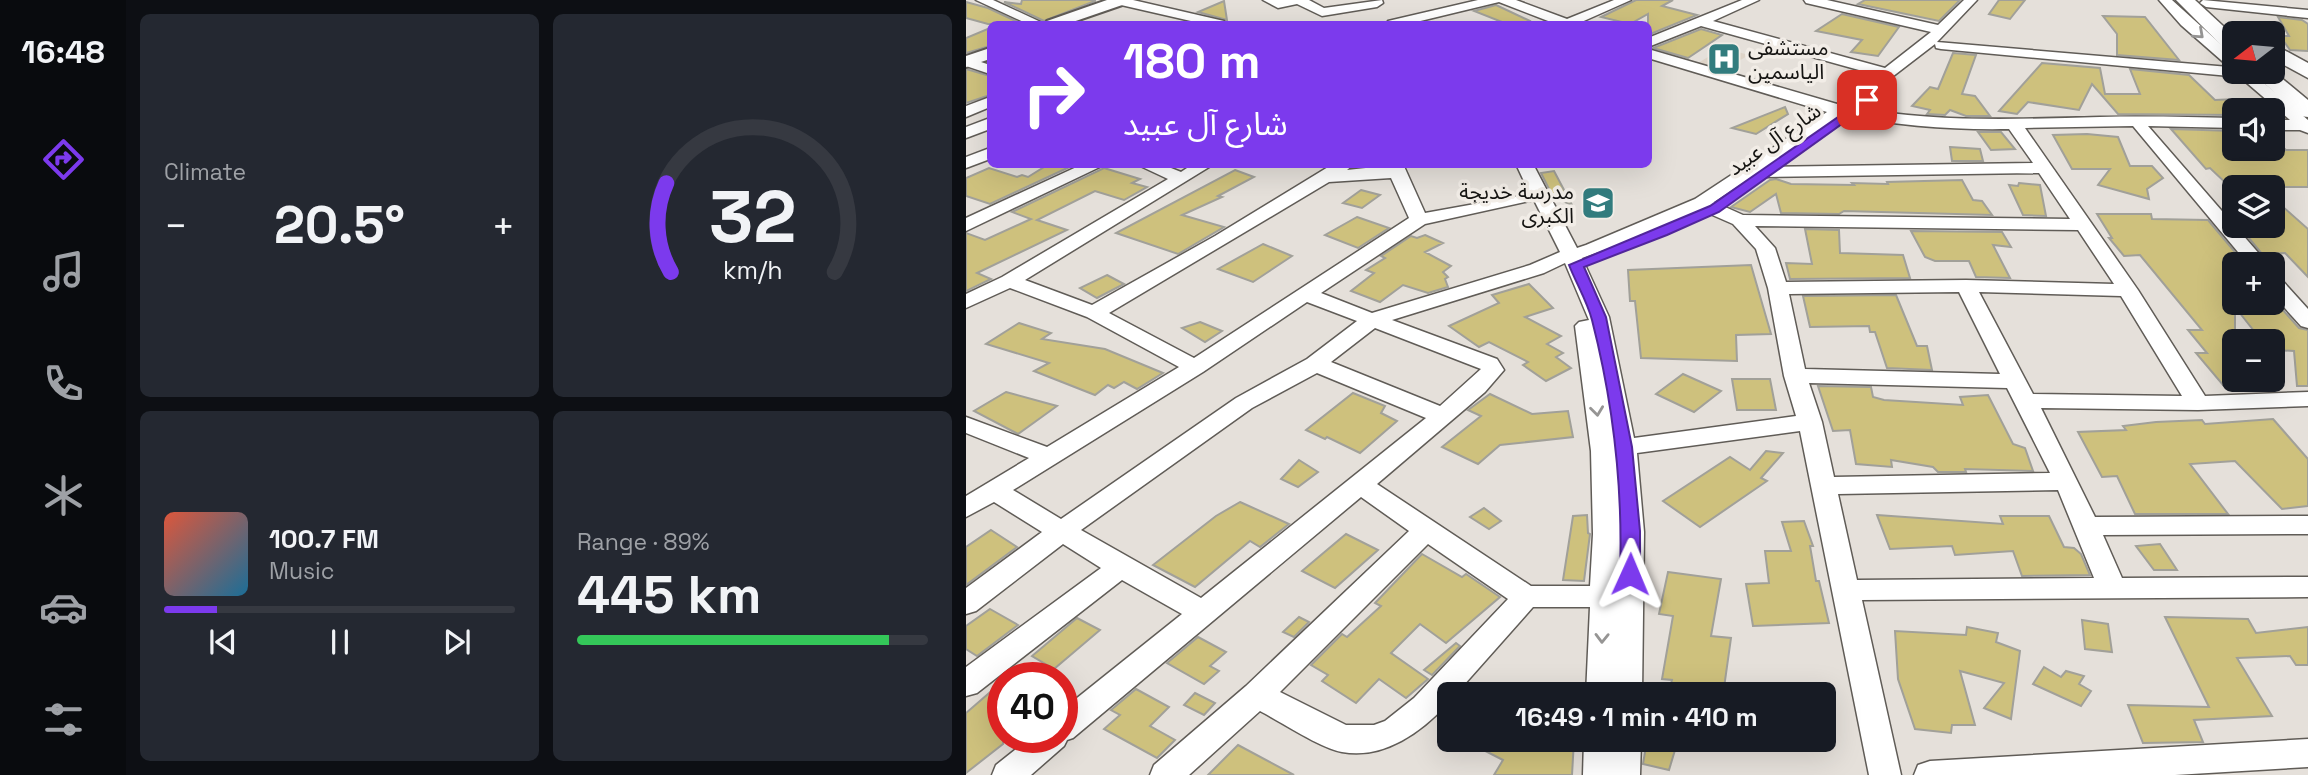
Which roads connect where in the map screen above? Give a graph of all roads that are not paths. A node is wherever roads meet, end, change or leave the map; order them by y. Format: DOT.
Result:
graph roads {
  1 [pos="1269,0"];
  2 [pos="1298,0"];
  3 [pos="1494,0"];
  4 [pos="1504,0"];
  5 [pos="1625,0"];
  6 [pos="1754,0"];
  7 [pos="1810,0"];
  8 [pos="1971,0"];
  9 [pos="1986,0"];
  10 [pos="989,1"];
  11 [pos="1126,1"];
  12 [pos="1374,1"];
  13 [pos="2169,1"];
  14 [pos="2205,2"];
  15 [pos="1841,3"];
  16 [pos="1398,6"];
  17 [pos="2308,14"];
  18 [pos="2220,17"];
  19 [pos="1417,20"];
  20 [pos="1032,21"];
  21 [pos="1063,21"];
  22 [pos="1075,21"];
  23 [pos="1181,21"];
  24 [pos="1559,21"];
  25 [pos="1574,21"];
  26 [pos="2225,21"];
  27 [pos="2227,21"];
  28 [pos="1701,22"];
  29 [pos="2222,37"];
  30 [pos="1941,38"];
  31 [pos="1652,41"];
  32 [pos="2222,48"];
  33 [pos="987,50"];
  34 [pos="987,54"];
  35 [pos="1652,54"];
  36 [pos="2286,58"];
  37 [pos="966,61"];
  38 [pos="2222,67"];
  39 [pos="987,69"];
  40 [pos="2308,72"];
  41 [pos="1886,73"];
  42 [pos="2286,73"];
  43 [pos="2262,84"];
  44 [pos="2308,92"];
  45 [pos="987,104"];
  46 [pos="966,112"];
  47 [pos="1838,112"];
  48 [pos="2306,122"];
  49 [pos="987,123"];
  50 [pos="2285,123"];
  51 [pos="2222,124"];
  52 [pos="2222,125"];
  53 [pos="2140,127"];
  54 [pos="2017,128"];
  55 [pos="966,133"];
  56 [pos="987,154"];
  57 [pos="966,163"];
  58 [pos="1089,168"];
  59 [pos="1154,168"];
  60 [pos="1199,168"];
  61 [pos="1340,168"];
  62 [pos="1395,168"];
  63 [pos="1514,168"];
  64 [pos="1525,168"];
  65 [pos="2045,168"];
  66 [pos="1767,172"];
  67 [pos="1326,177"];
  68 [pos="1181,178"];
  69 [pos="1525,198"];
  70 [pos="1708,206"];
  71 [pos="1419,220"];
  72 [pos="1740,220"];
  73 [pos="966,225"];
  74 [pos="2082,225"];
  75 [pos="2248,252"];
  76 [pos="1560,264"];
  77 [pos="1009,281"];
  78 [pos="1966,286"];
  79 [pos="1778,288"];
  80 [pos="2128,290"];
  81 [pos="1307,295"];
  82 [pos="2285,296"];
  83 [pos="966,302"];
  84 [pos="1094,313"];
  85 [pos="1373,319"];
  86 [pos="2308,322"];
  87 [pos="1315,364"];
  88 [pos="1195,367"];
  89 [pos="1795,376"];
  90 [pos="2022,391"];
  91 [pos="2308,400"];
  92 [pos="2198,403"];
  93 [pos="1443,416"];
  94 [pos="1810,422"];
  95 [pos="966,424"];
  96 [pos="1613,449"];
  97 [pos="1050,457"];
  98 [pos="2067,481"];
  99 [pos="1361,485"];
  100 [pos="1825,486"];
  101 [pos="995,491"];
  102 [pos="966,508"];
  103 [pos="2308,525"];
  104 [pos="2087,526"];
  105 [pos="1427,529"];
  106 [pos="1063,530"];
  107 [pos="1121,567"];
  108 [pos="2308,587"];
  109 [pos="2113,589"];
  110 [pos="1847,590"];
  111 [pos="1603,596"];
  112 [pos="1526,597"];
  113 [pos="966,603"];
  114 [pos="1202,612"];
  115 [pos="1601,682"];
  116 [pos="1627,682"];
  117 [pos="966,684"];
  118 [pos="1257,695"];
  119 [pos="1078,716"];
  120 [pos="1600,752"];
  121 [pos="1625,752"];
  122 [pos="1034,753"];
  123 [pos="2308,753"];
  124 [pos="2180,769"];
  125 [pos="2037,771"];
  126 [pos="1008,775"];
  127 [pos="1166,775"];
  128 [pos="1599,775"];
  129 [pos="1624,775"];
  130 [pos="1885,775"];
  131 [pos="1930,775"];
  1 -- 2 [label="street"];
  2 -- 12 [label="street"];
  3 -- 19 [label="street"];
  4 -- 24 [label="street"];
  5 -- 25 [label="street"];
  6 -- 28 [label="street"];
  7 -- 15 [label="street"];
  8 -- 30 [label="street, شارع آل عبيد"];
  9 -- 30 [label="street, شارع آل عبيد"];
  10 -- 20 [label="street"];
  11 -- 21 [label="main road"];
  11 -- 22 [label="main road"];
  11 -- 23 [label="street"];
  12 -- 19 [label="street"];
  13 -- 29 [label="highway"];
  13 -- 32 [label="street, one-way"];
  14 -- 17 [label="street"];
  14 -- 18 [label="highway"];
  15 -- 30 [label="street"];
  16 -- 19 [label="street"];
  18 -- 26 [label="highway"];
  18 -- 27 [label="highway"];
  28 -- 31 [label="street"];
  28 -- 41 [label="street"];
  30 -- 38 [label="street"];
  30 -- 41 [label="street, شارع آل عبيد"];
  30 -- 47 [label="street, شارع آل عبيد"];
  33 -- 37 [label="main road"];
  34 -- 37 [label="main road"];
  35 -- 47 [label="street"];
  36 -- 40 [label="highway"];
  37 -- 39 [label="street"];
  41 -- 47 [label="street, شارع آل عبيد"];
  42 -- 44 [label="highway"];
  43 -- 48 [label="highway"];
  45 -- 46 [label="street"];
  47 -- 51 [label="street"];
  47 -- 54 [label="street"];
  47 -- 66 [label="street, شارع آل عبيد"];
  47 -- 70 [label="street, شارع آل عبيد"];
  48 -- 50 [label="street"];
  49 -- 55 [label="street"];
  52 -- 53 [label="street"];
  53 -- 54 [label="street"];
  53 -- 75 [label="street"];
  54 -- 65 [label="street"];
  56 -- 57 [label="street"];
  58 -- 73 [label="street"];
  59 -- 68 [label="street"];
  60 -- 68 [label="street"];
  61 -- 67 [label="street"];
  62 -- 67 [label="street"];
  62 -- 71 [label="street"];
  63 -- 69 [label="street"];
  64 -- 76 [label="street"];
  65 -- 66 [label="street"];
  65 -- 74 [label="street"];
  66 -- 70 [label="street, شارع آل عبيد"];
  67 -- 84 [label="street"];
  68 -- 77 [label="street"];
  69 -- 71 [label="street"];
  69 -- 76 [label="street"];
  70 -- 72 [label="street"];
  70 -- 76 [label="street, شارع آل عبيد"];
  71 -- 81 [label="street"];
  72 -- 74 [label="street"];
  72 -- 79 [label="street"];
  74 -- 80 [label="street"];
  76 -- 85 [label="street"];
  76 -- 96 [label="street"];
  77 -- 83 [label="street"];
  77 -- 84 [label="street"];
  78 -- 79 [label="street"];
  78 -- 80 [label="street"];
  78 -- 90 [label="street"];
  79 -- 89 [label="street"];
  80 -- 92 [label="street"];
  81 -- 85 [label="street"];
  81 -- 88 [label="street"];
  82 -- 86 [label="street"];
  84 -- 88 [label="street"];
  85 -- 87 [label="street"];
  85 -- 93 [label="street"];
  87 -- 93 [label="street"];
  87 -- 106 [label="street"];
  88 -- 97 [label="street"];
  89 -- 90 [label="street"];
  89 -- 94 [label="street"];
  90 -- 92 [label="street"];
  90 -- 98 [label="street"];
  91 -- 92 [label="street"];
  93 -- 99 [label="street"];
  94 -- 96 [label="street"];
  94 -- 100 [label="street"];
  95 -- 97 [label="street"];
  96 -- 111 [label="street"];
  96 -- 116 [label="street"];
  97 -- 101 [label="street"];
  98 -- 100 [label="street"];
  98 -- 104 [label="street"];
  99 -- 105 [label="street"];
  99 -- 114 [label="street"];
  100 -- 110 [label="street"];
  101 -- 102 [label="street"];
  101 -- 106 [label="street"];
  103 -- 104 [label="street"];
  104 -- 109 [label="street"];
  105 -- 112 [label="street"];
  105 -- 118 [label="street"];
  106 -- 107 [label="street"];
  106 -- 113 [label="street"];
  107 -- 114 [label="street"];
  107 -- 117 [label="street"];
  108 -- 109 [label="street"];
  109 -- 110 [label="street"];
  110 -- 130 [label="street"];
  111 -- 112 [label="street"];
  111 -- 115 [label="street, one-way"];
  112 -- 118 [label="street"];
  114 -- 119 [label="street"];
  118 -- 127 [label="street"];
  120 -- 128 [label="street"];
  121 -- 129 [label="street"];
  122 -- 126 [label="street"];
  123 -- 124 [label="street"];
  124 -- 125 [label="street"];
  125 -- 131 [label="street"];
}
